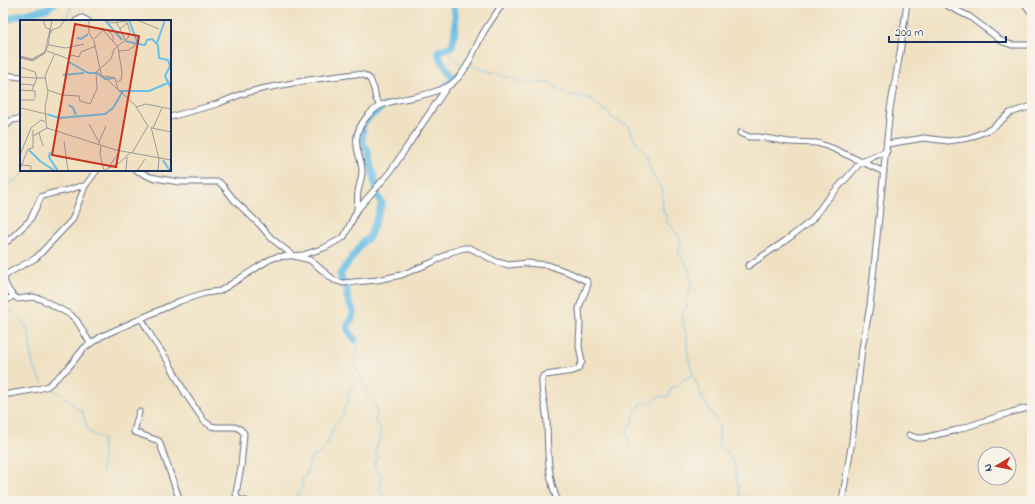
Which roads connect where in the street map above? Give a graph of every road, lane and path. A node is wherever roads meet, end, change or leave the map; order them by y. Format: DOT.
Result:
graph roads {
  1 [pos="503,3"];
  2 [pos="907,3"];
  3 [pos="942,3"];
  4 [pos="1024,3"];
  5 [pos="1032,13"];
  6 [pos="1032,45"];
  7 [pos="3,75"];
  8 [pos="20,77"];
  9 [pos="447,87"];
  10 [pos="382,105"];
  11 [pos="1032,106"];
  12 [pos="171,117"];
  13 [pos="20,119"];
  14 [pos="3,129"];
  15 [pos="740,133"];
  16 [pos="887,144"];
  17 [pos="886,151"];
  18 [pos="861,162"];
  19 [pos="95,171"];
  20 [pos="138,171"];
  21 [pos="884,172"];
  22 [pos="85,186"];
  23 [pos="357,210"];
  24 [pos="3,243"];
  25 [pos="294,256"];
  26 [pos="748,266"];
  27 [pos="4,275"];
  28 [pos="13,296"];
  29 [pos="3,303"];
  30 [pos="141,318"];
  31 [pos="90,343"];
  32 [pos="3,394"];
  33 [pos="1032,407"];
  34 [pos="139,412"];
  35 [pos="909,435"];
  36 [pos="180,501"];
  37 [pos="246,501"];
  38 [pos="558,501"];
  39 [pos="842,501"];
  1 -- 9 [label="street"];
  2 -- 16 [label="street"];
  3 -- 6 [label="street"];
  4 -- 5 [label="street"];
  7 -- 8 [label="street"];
  9 -- 10 [label="street"];
  9 -- 23 [label="street"];
  10 -- 12 [label="street"];
  10 -- 23 [label="street"];
  11 -- 16 [label="street"];
  13 -- 14 [label="street"];
  15 -- 18 [label="street"];
  16 -- 17 [label="street"];
  17 -- 18 [label="street"];
  17 -- 21 [label="street"];
  18 -- 21 [label="street"];
  18 -- 26 [label="street"];
  19 -- 22 [label="street"];
  20 -- 25 [label="street"];
  21 -- 39 [label="street"];
  22 -- 24 [label="street"];
  22 -- 27 [label="street"];
  23 -- 25 [label="street"];
  25 -- 30 [label="street"];
  25 -- 38 [label="street"];
  27 -- 28 [label="street"];
  28 -- 29 [label="street"];
  28 -- 31 [label="street"];
  30 -- 31 [label="street"];
  30 -- 37 [label="street"];
  31 -- 32 [label="street"];
  33 -- 35 [label="street"];
  34 -- 36 [label="street"];
}
